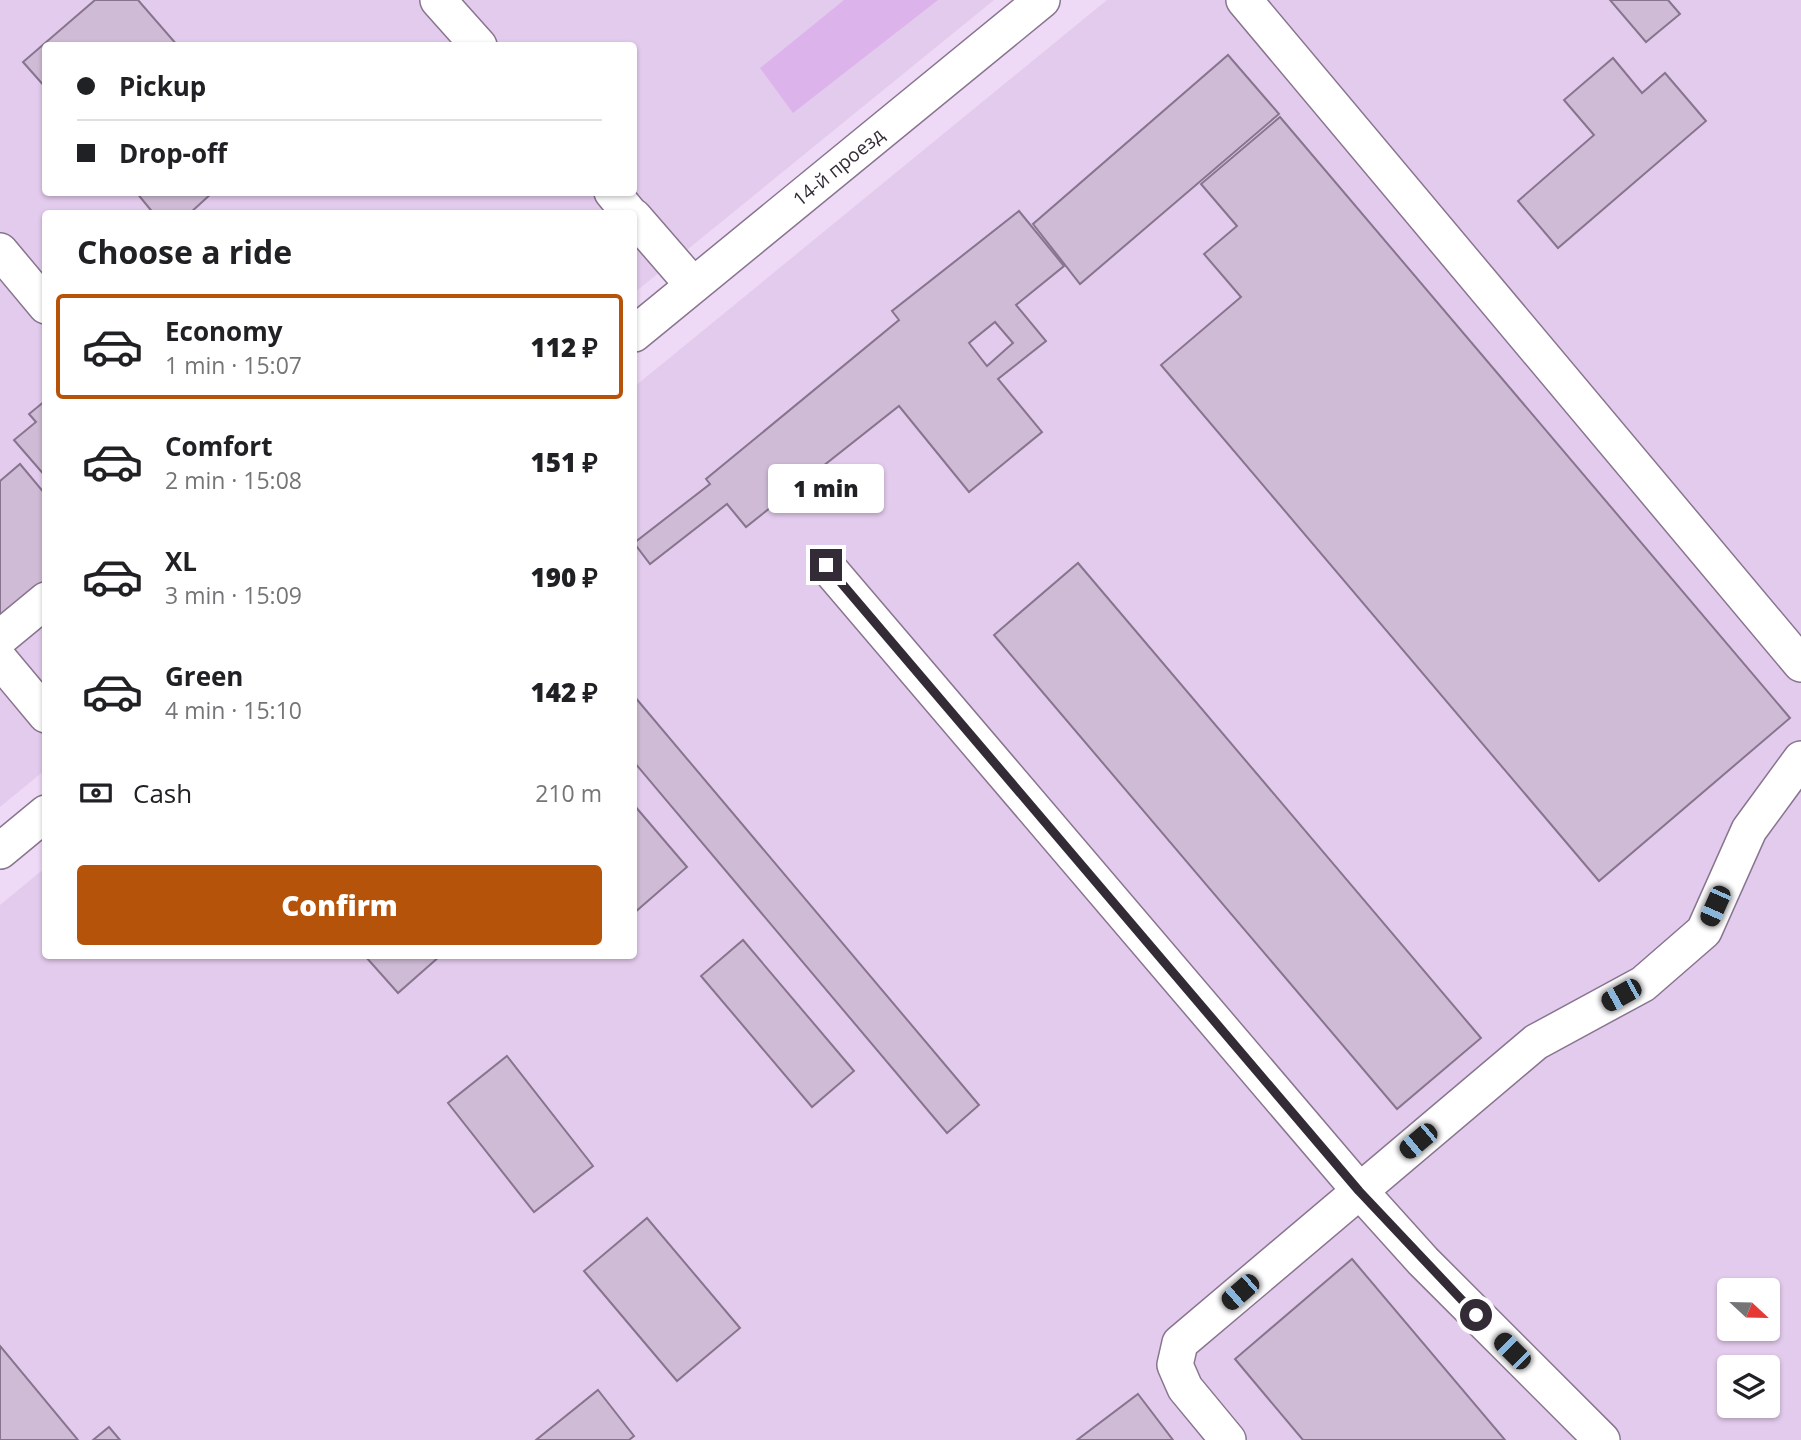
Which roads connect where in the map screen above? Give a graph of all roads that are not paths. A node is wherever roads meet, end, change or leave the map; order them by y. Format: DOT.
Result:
graph roads {
  1 [pos="438,0"];
  2 [pos="1042,0"];
  3 [pos="1244,0"];
  4 [pos="476,42"];
  5 [pos="615,196"];
  6 [pos="628,210"];
  7 [pos="637,221"];
  8 [pos="0,251"];
  9 [pos="693,285"];
  10 [pos="42,301"];
  11 [pos="637,332"];
  12 [pos="826,565"];
  13 [pos="42,603"];
  14 [pos="0,638"];
  15 [pos="0,660"];
  16 [pos="1801,664"];
  17 [pos="42,710"];
  18 [pos="1801,759"];
  19 [pos="42,816"];
  20 [pos="0,851"];
  21 [pos="1359,1191"];
  22 [pos="1228,1440"];
  23 [pos="1602,1440"];
  1 -- 4 [label="street"];
  2 -- 9 [label="street, 14-й проезд"];
  3 -- 16 [label="street"];
  5 -- 6 [label="street"];
  7 -- 9 [label="street"];
  8 -- 10 [label="street"];
  9 -- 11 [label="street, 14-й проезд"];
  12 -- 21 [label="street"];
  13 -- 14 [label="street"];
  15 -- 17 [label="street"];
  18 -- 21 [label="street"];
  19 -- 20 [label="street"];
  21 -- 22 [label="street"];
  21 -- 23 [label="street"];
}
